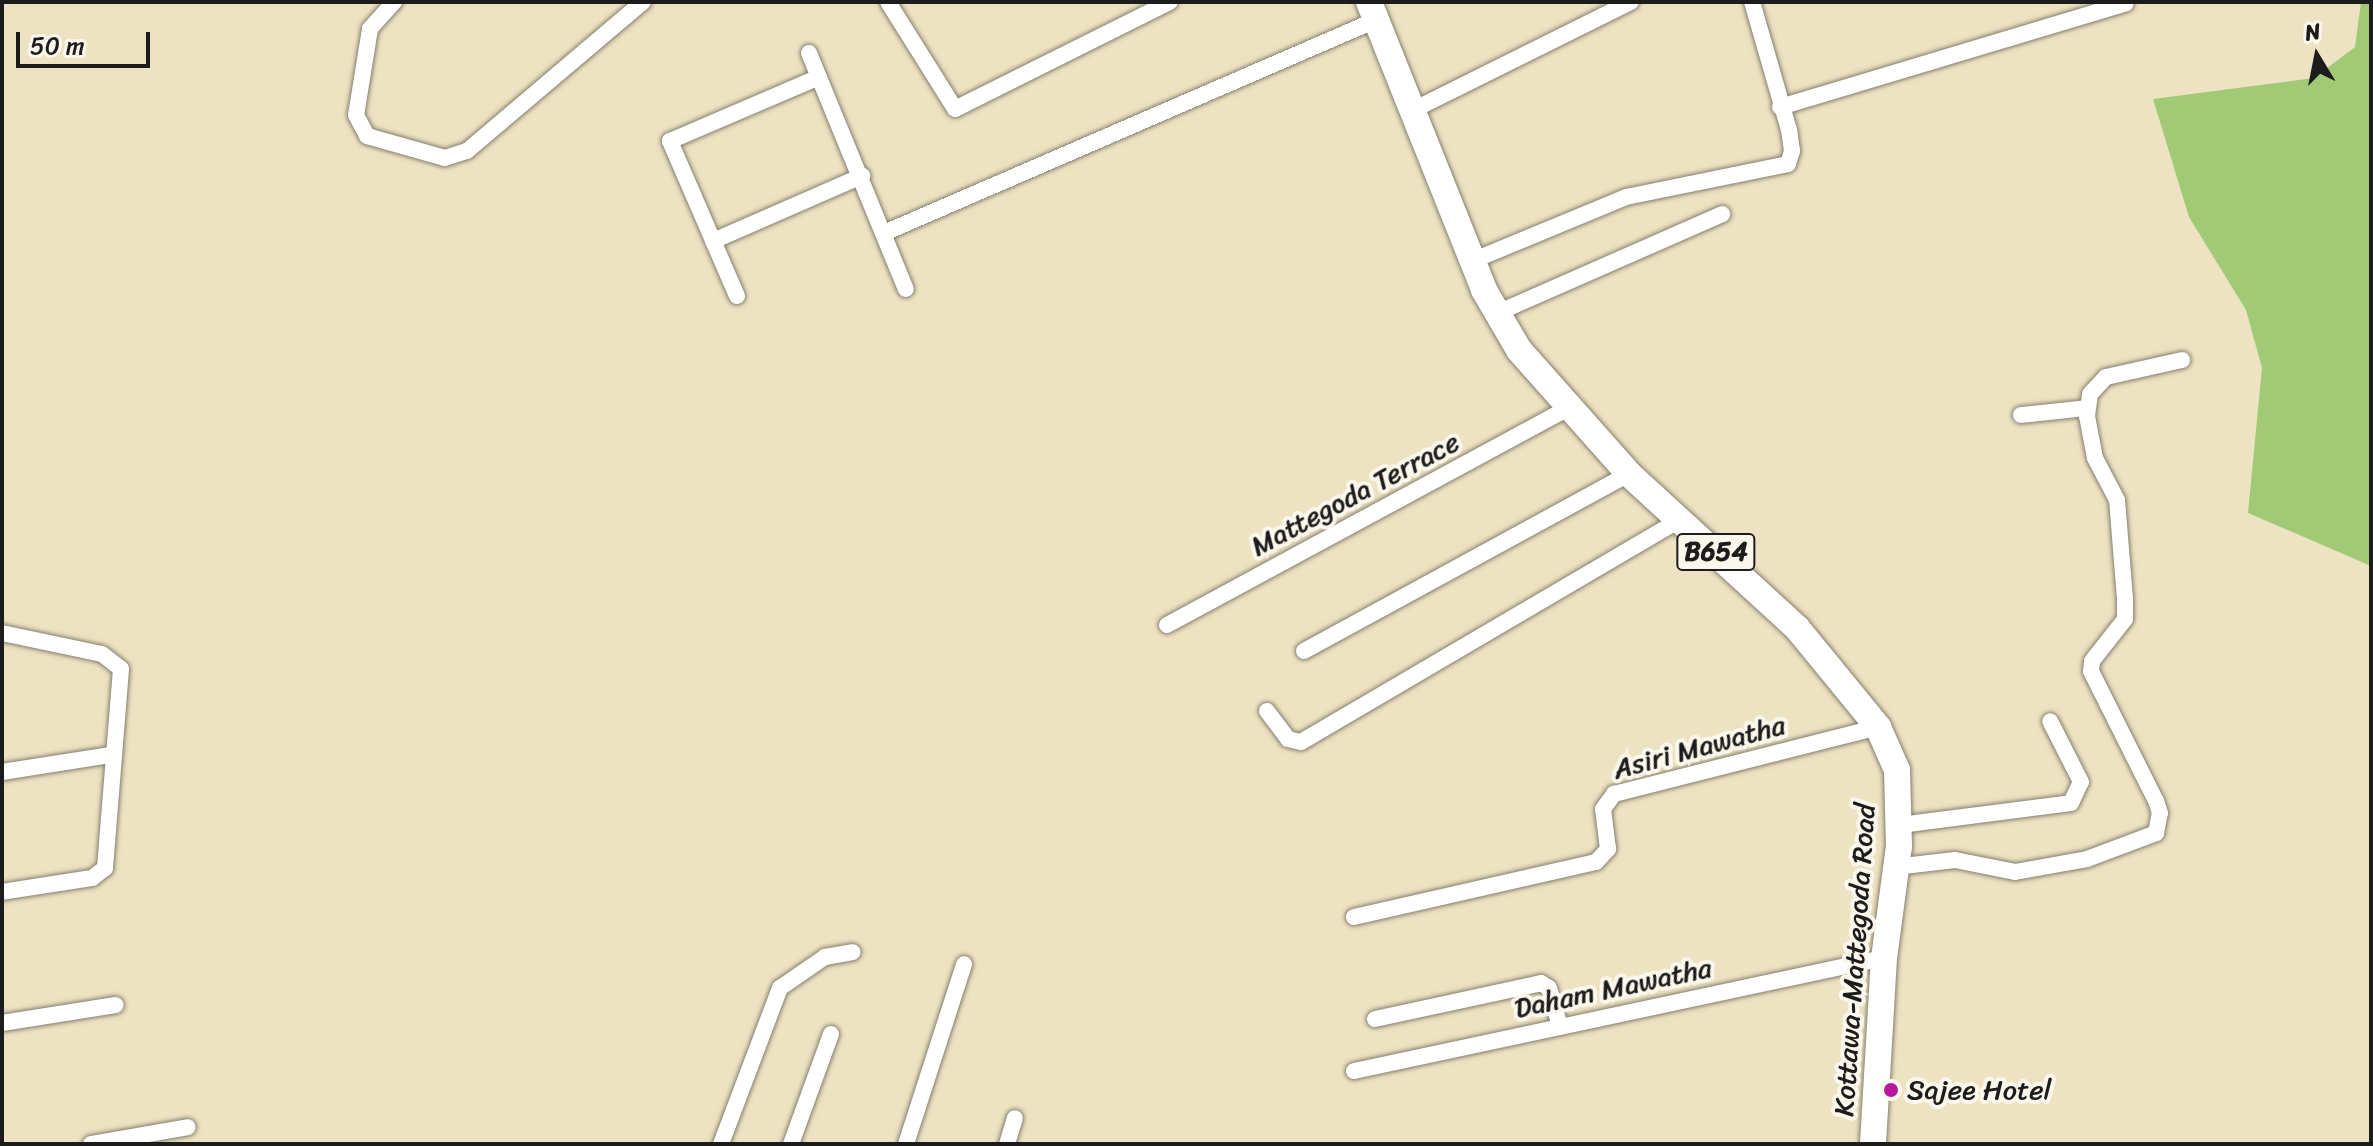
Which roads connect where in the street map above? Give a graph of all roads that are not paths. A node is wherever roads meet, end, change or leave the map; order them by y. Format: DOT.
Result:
graph roads {
  1 [pos="394,2"];
  2 [pos="643,2"];
  3 [pos="888,2"];
  4 [pos="1170,2"];
  5 [pos="1631,2"];
  6 [pos="1752,2"];
  7 [pos="2126,3"];
  8 [pos="1373,11"];
  9 [pos="809,53"];
  10 [pos="819,77"];
  11 [pos="1780,107"];
  12 [pos="1415,109"];
  13 [pos="862,176"];
  14 [pos="1722,214"];
  15 [pos="884,233"];
  16 [pos="713,241"];
  17 [pos="1474,260"];
  18 [pos="906,289"];
  19 [pos="737,296"];
  20 [pos="1497,313"];
  21 [pos="2182,360"];
  22 [pos="1568,408"];
  23 [pos="2088,408"];
  24 [pos="2021,415"];
  25 [pos="1629,474"];
  26 [pos="1679,520"];
  27 [pos="1167,625"];
  28 [pos="2,633"];
  29 [pos="1304,651"];
  30 [pos="1267,711"];
  31 [pos="2050,721"];
  32 [pos="1878,727"];
  33 [pos="110,755"];
  34 [pos="2,772"];
  35 [pos="1900,825"];
  36 [pos="1895,867"];
  37 [pos="2,892"];
  38 [pos="1354,917"];
  39 [pos="853,952"];
  40 [pos="1884,958"];
  41 [pos="964,964"];
  42 [pos="116,1005"];
  43 [pos="1375,1019"];
  44 [pos="2,1023"];
  45 [pos="1560,1026"];
  46 [pos="831,1034"];
  47 [pos="1354,1071"];
  48 [pos="1015,1118"];
  49 [pos="188,1127"];
  50 [pos="91,1144"];
  51 [pos="721,1144"];
  52 [pos="791,1144"];
  53 [pos="906,1144"];
  54 [pos="1007,1144"];
  55 [pos="1873,1144"];
  1 -- 2 [label="street"];
  3 -- 4 [label="street"];
  5 -- 12 [label="street"];
  6 -- 11 [label="street"];
  7 -- 11 [label="street"];
  8 -- 12 [label="main road, Kottawa-Mattegoda Road / B654"];
  8 -- 15 [label="street"];
  9 -- 10 [label="street"];
  10 -- 13 [label="street"];
  10 -- 16 [label="street"];
  11 -- 17 [label="street"];
  12 -- 17 [label="main road, Kottawa-Mattegoda Road / B654"];
  13 -- 15 [label="street"];
  13 -- 16 [label="street"];
  14 -- 20 [label="street"];
  15 -- 18 [label="street"];
  16 -- 19 [label="street"];
  17 -- 20 [label="main road, Kottawa-Mattegoda Road / B654"];
  20 -- 22 [label="main road, Kottawa-Mattegoda Road / B654"];
  21 -- 23 [label="street"];
  22 -- 25 [label="main road, Kottawa-Mattegoda Road / B654"];
  22 -- 27 [label="street, Mattegoda Terrace"];
  23 -- 24 [label="street"];
  23 -- 36 [label="street"];
  25 -- 26 [label="main road, Kottawa-Mattegoda Road / B654"];
  25 -- 29 [label="street"];
  26 -- 30 [label="street"];
  26 -- 32 [label="main road, Kottawa-Mattegoda Road / B654"];
  28 -- 33 [label="street"];
  31 -- 35 [label="street"];
  32 -- 35 [label="main road, Kottawa-Mattegoda Road / B654"];
  32 -- 38 [label="street, Asiri Mawatha"];
  33 -- 34 [label="street"];
  33 -- 37 [label="street"];
  35 -- 36 [label="main road, Kottawa-Mattegoda Road / B654"];
  36 -- 40 [label="main road, Kottawa-Mattegoda Road / B654"];
  39 -- 51 [label="street"];
  40 -- 45 [label="street, Daham Mawatha"];
  40 -- 55 [label="main road, Kottawa-Mattegoda Road / B654"];
  41 -- 53 [label="street"];
  42 -- 44 [label="street"];
  43 -- 45 [label="street"];
  45 -- 47 [label="street, Daham Mawatha"];
  46 -- 52 [label="street"];
  48 -- 54 [label="street"];
  49 -- 50 [label="street"];
}
